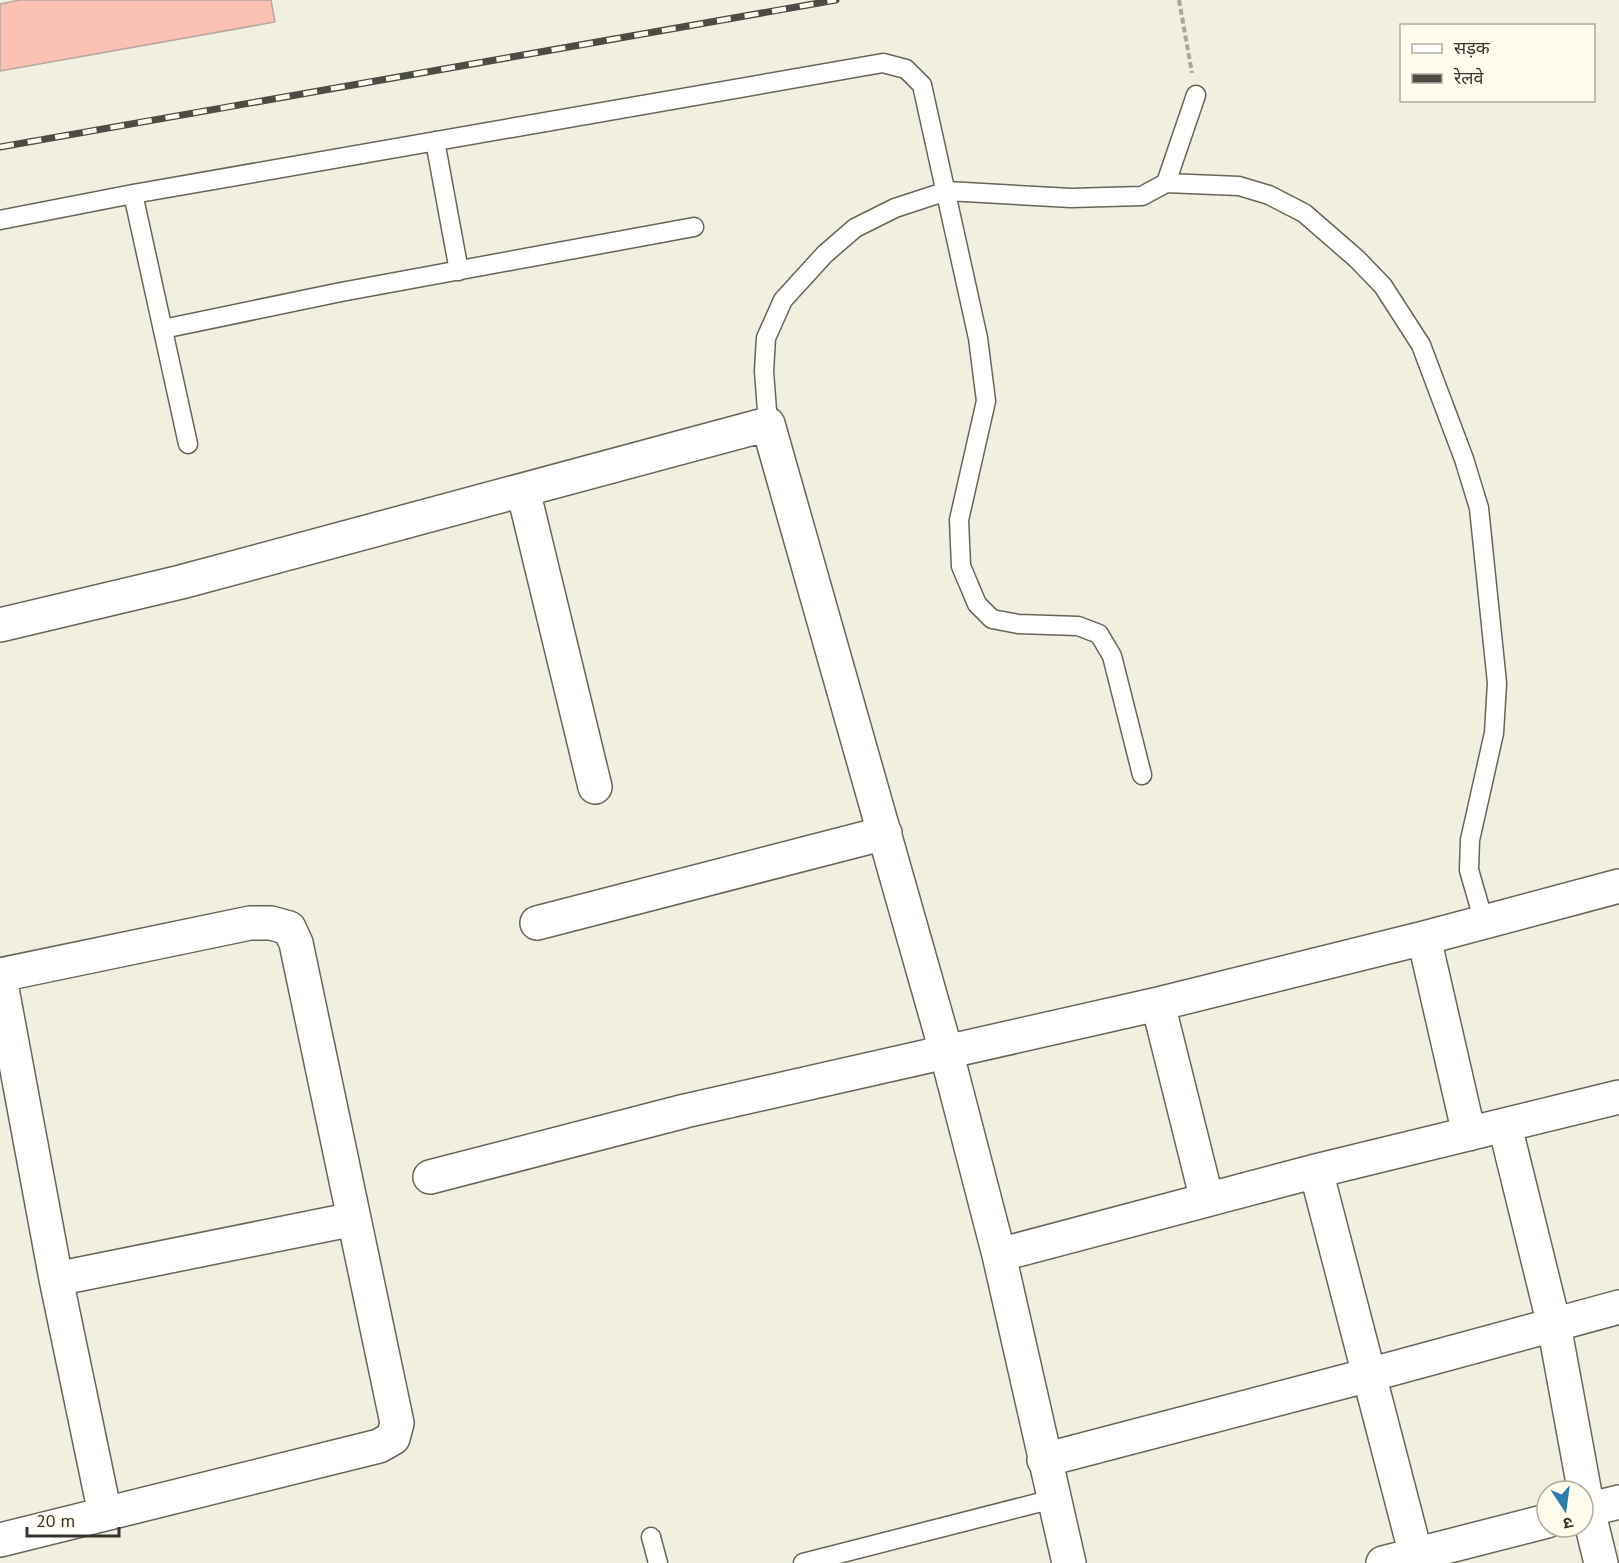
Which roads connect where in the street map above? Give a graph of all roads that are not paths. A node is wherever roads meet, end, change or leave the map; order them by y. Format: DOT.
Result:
graph roads {
  1 [pos="1196,94"];
  2 [pos="435,141"];
  3 [pos="1166,183"];
  4 [pos="947,191"];
  5 [pos="133,194"];
  6 [pos="0,220"];
  7 [pos="694,227"];
  8 [pos="459,270"];
  9 [pos="163,329"];
  10 [pos="768,424"];
  11 [pos="188,444"];
  12 [pos="523,490"];
  13 [pos="0,625"];
  14 [pos="1142,775"];
  15 [pos="595,788"];
  16 [pos="885,833"];
  17 [pos="1619,886"];
  18 [pos="537,922"];
  19 [pos="1484,922"];
  20 [pos="1424,938"];
  21 [pos="0,977"];
  22 [pos="1158,1004"];
  23 [pos="946,1051"];
  24 [pos="1619,1097"];
  25 [pos="1505,1126"];
  26 [pos="1468,1134"];
  27 [pos="1316,1171"];
  28 [pos="430,1177"];
  29 [pos="1207,1200"];
  30 [pos="354,1220"];
  31 [pos="999,1256"];
  32 [pos="56,1279"];
  33 [pos="1619,1307"];
  34 [pos="1554,1325"];
  35 [pos="1369,1375"];
  36 [pos="1044,1460"];
  37 [pos="1053,1499"];
  38 [pos="1597,1508"];
  39 [pos="105,1514"];
  40 [pos="1535,1525"];
  41 [pos="651,1537"];
  42 [pos="0,1540"];
  43 [pos="1417,1559"];
  44 [pos="658,1563"];
  45 [pos="803,1563"];
  46 [pos="1069,1563"];
  47 [pos="1383,1563"];
  48 [pos="1601,1563"];
  1 -- 3 [label="lane"];
  2 -- 4 [label="lane"];
  2 -- 5 [label="lane"];
  2 -- 8 [label="lane"];
  3 -- 4 [label="lane"];
  3 -- 19 [label="lane"];
  4 -- 10 [label="lane"];
  4 -- 14 [label="lane"];
  5 -- 6 [label="lane"];
  5 -- 9 [label="lane"];
  7 -- 8 [label="lane"];
  8 -- 9 [label="lane"];
  9 -- 11 [label="lane"];
  10 -- 12 [label="street"];
  10 -- 16 [label="street"];
  12 -- 13 [label="street"];
  12 -- 15 [label="street"];
  16 -- 18 [label="street"];
  16 -- 23 [label="street"];
  17 -- 19 [label="street"];
  19 -- 20 [label="street"];
  20 -- 22 [label="street"];
  20 -- 26 [label="street"];
  21 -- 30 [label="street"];
  21 -- 32 [label="street"];
  22 -- 23 [label="street"];
  22 -- 29 [label="street"];
  23 -- 28 [label="street"];
  23 -- 31 [label="street"];
  24 -- 25 [label="street"];
  25 -- 26 [label="street"];
  25 -- 34 [label="street"];
  26 -- 27 [label="street"];
  27 -- 29 [label="street"];
  27 -- 35 [label="street"];
  29 -- 31 [label="street"];
  30 -- 32 [label="street"];
  30 -- 39 [label="street"];
  31 -- 36 [label="street"];
  32 -- 39 [label="street"];
  33 -- 34 [label="street"];
  34 -- 35 [label="street"];
  34 -- 38 [label="street"];
  35 -- 36 [label="street"];
  35 -- 43 [label="street"];
  36 -- 37 [label="street"];
  37 -- 45 [label="lane"];
  37 -- 46 [label="street"];
  38 -- 48 [label="street"];
  39 -- 42 [label="street"];
  40 -- 43 [label="street"];
  41 -- 44 [label="lane"];
  43 -- 47 [label="street"];
}
